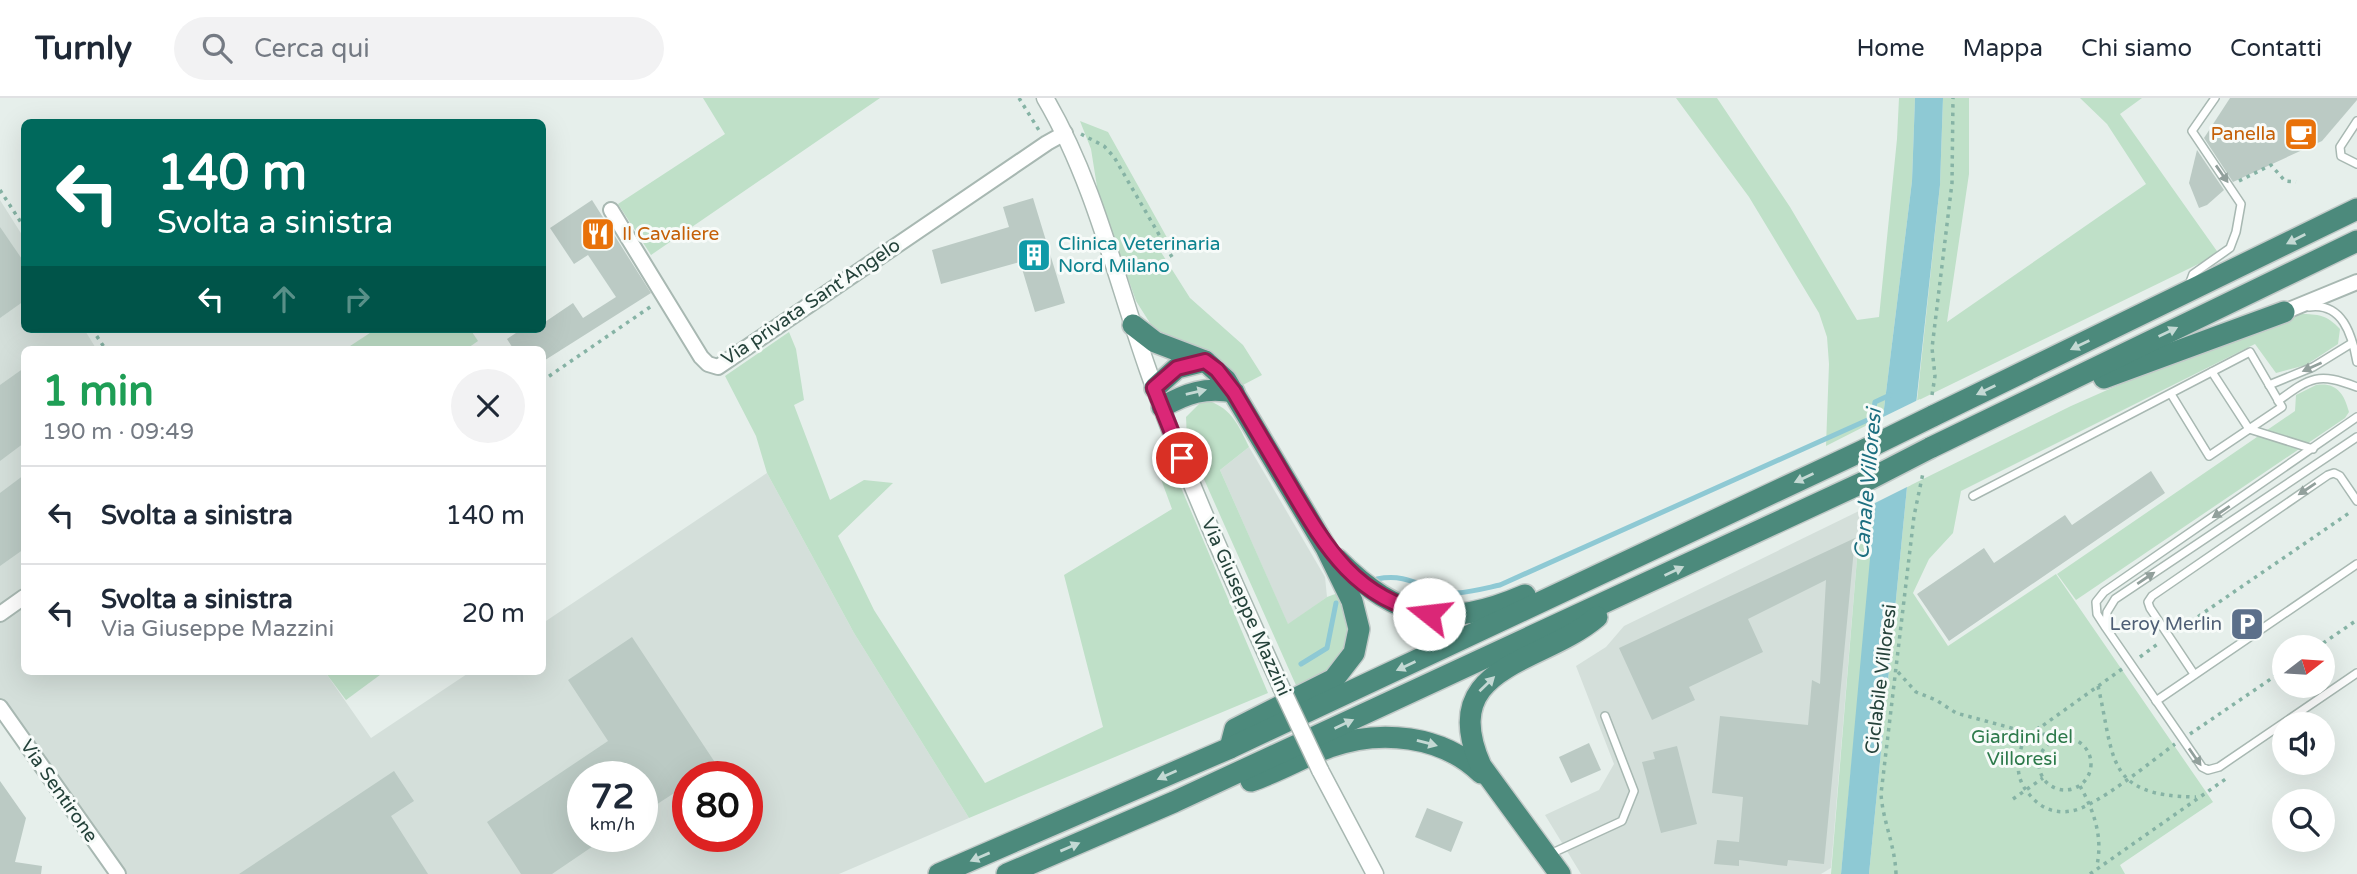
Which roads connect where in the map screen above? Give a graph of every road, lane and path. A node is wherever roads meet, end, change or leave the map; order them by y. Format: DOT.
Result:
graph roads {
  1 [pos="1019,98"];
  2 [pos="1045,98"];
  3 [pos="1953,98"];
  4 [pos="2215,98"];
  5 [pos="2357,121"];
  6 [pos="1065,133"];
  7 [pos="1046,143"];
  8 [pos="2357,164"];
  9 [pos="2296,182"];
  10 [pos="2230,185"];
  11 [pos="0,190"];
  12 [pos="2357,209"];
  13 [pos="611,210"];
  14 [pos="21,223"];
  15 [pos="2357,241"];
  16 [pos="1172,257"];
  17 [pos="2357,282"];
  18 [pos="2186,294"];
  19 [pos="665,297"];
  20 [pos="2284,312"];
  21 [pos="1133,325"];
  22 [pos="2352,343"];
  23 [pos="1205,361"];
  24 [pos="2357,362"];
  25 [pos="2212,372"];
  26 [pos="1935,376"];
  27 [pos="546,378"];
  28 [pos="2269,385"];
  29 [pos="2357,387"];
  30 [pos="1234,392"];
  31 [pos="2171,394"];
  32 [pos="1158,398"];
  33 [pos="2278,401"];
  34 [pos="2357,417"];
  35 [pos="2249,429"];
  36 [pos="2357,437"];
  37 [pos="1930,448"];
  38 [pos="2314,449"];
  39 [pos="1922,487"];
  40 [pos="1973,496"];
  41 [pos="2357,501"];
  42 [pos="1326,548"];
  43 [pos="2357,564"];
  44 [pos="1601,575"];
  45 [pos="21,599"];
  46 [pos="1613,600"];
  47 [pos="0,614"];
  48 [pos="2357,620"];
  49 [pos="2106,628"];
  50 [pos="2335,635"];
  51 [pos="1897,670"];
  52 [pos="2357,673"];
  53 [pos="2194,674"];
  54 [pos="2098,686"];
  55 [pos="2156,701"];
  56 [pos="0,707"];
  57 [pos="1605,716"];
  58 [pos="2037,727"];
  59 [pos="2030,733"];
  60 [pos="2050,742"];
  61 [pos="1230,748"];
  62 [pos="2231,776"];
  63 [pos="2043,778"];
  64 [pos="2080,786"];
  65 [pos="1497,789"];
  66 [pos="2199,797"];
  67 [pos="2013,799"];
  68 [pos="1174,802"];
  69 [pos="1548,855"];
  70 [pos="2097,867"];
  71 [pos="118,874"];
  72 [pos="939,874"];
  73 [pos="1007,874"];
  74 [pos="1375,874"];
  75 [pos="1560,874"];
  76 [pos="1896,874"];
  77 [pos="2090,874"];
  1 -- 7 [label="path"];
  2 -- 6 [label="street, Via Giuseppe Mazzini"];
  3 -- 26 [label="path"];
  4 -- 10 [label="lane, one-way"];
  5 -- 8 [label="lane"];
  6 -- 7 [label="street, Via privata Sant'Angelo"];
  6 -- 16 [label="path"];
  6 -- 21 [label="street, Via Giuseppe Mazzini"];
  7 -- 19 [label="street, Via privata Sant'Angelo"];
  9 -- 10 [label="path"];
  10 -- 18 [label="lane"];
  11 -- 14 [label="path"];
  12 -- 18 [label="highway, one-way"];
  13 -- 19 [label="street, Via privata Sant'Angelo"];
  37 -- 15 [label="highway, one-way"];
  17 -- 20 [label="street"];
  18 -- 44 [label="highway, one-way, bridge"];
  19 -- 27 [label="path"];
  20 -- 22 [label="lane"];
  20 -- 37 [label="highway"];
  21 -- 23 [label="highway"];
  21 -- 32 [label="street, Via Giuseppe Mazzini"];
  22 -- 24 [label="lane"];
  22 -- 28 [label="lane, one-way"];
  23 -- 30 [label="highway"];
  23 -- 32 [label="highway"];
  25 -- 28 [label="lane"];
  25 -- 31 [label="lane"];
  25 -- 35 [label="lane"];
  28 -- 33 [label="lane"];
  29 -- 33 [label="lane"];
  32 -- 30 [label="highway, one-way"];
  30 -- 42 [label="highway"];
  31 -- 35 [label="lane"];
  31 -- 40 [label="lane"];
  32 -- 74 [label="street, Via Giuseppe Mazzini, bridge"];
  33 -- 35 [label="lane"];
  34 -- 38 [label="lane"];
  35 -- 38 [label="lane"];
  49 -- 36 [label="lane, one-way"];
  46 -- 37 [label="highway, one-way, bridge"];
  38 -- 49 [label="lane, one-way"];
  39 -- 51 [label="path, Ciclabile Villoresi"];
  41 -- 53 [label="lane, one-way"];
  42 -- 44 [label="highway"];
  42 -- 61 [label="highway"];
  43 -- 53 [label="lane"];
  44 -- 61 [label="highway, one-way"];
  45 -- 47 [label="street"];
  65 -- 46 [label="highway, one-way"];
  68 -- 46 [label="highway, one-way"];
  48 -- 50 [label="path"];
  49 -- 55 [label="lane"];
  51 -- 59 [label="path"];
  51 -- 76 [label="path, Ciclabile Villoresi"];
  55 -- 52 [label="lane, one-way"];
  53 -- 55 [label="lane"];
  54 -- 66 [label="path"];
  56 -- 71 [label="street, Via Sentirone"];
  57 -- 69 [label="lane"];
  58 -- 60 [label="path"];
  60 -- 63 [label="path"];
  60 -- 64 [label="path"];
  61 -- 72 [label="highway, one-way"];
  62 -- 66 [label="path"];
  63 -- 64 [label="path"];
  63 -- 67 [label="path"];
  64 -- 70 [label="path"];
  68 -- 65 [label="highway, one-way"];
  65 -- 69 [label="highway"];
  66 -- 70 [label="path"];
  73 -- 68 [label="highway, one-way"];
  69 -- 75 [label="highway"];
  70 -- 77 [label="path"];
}
